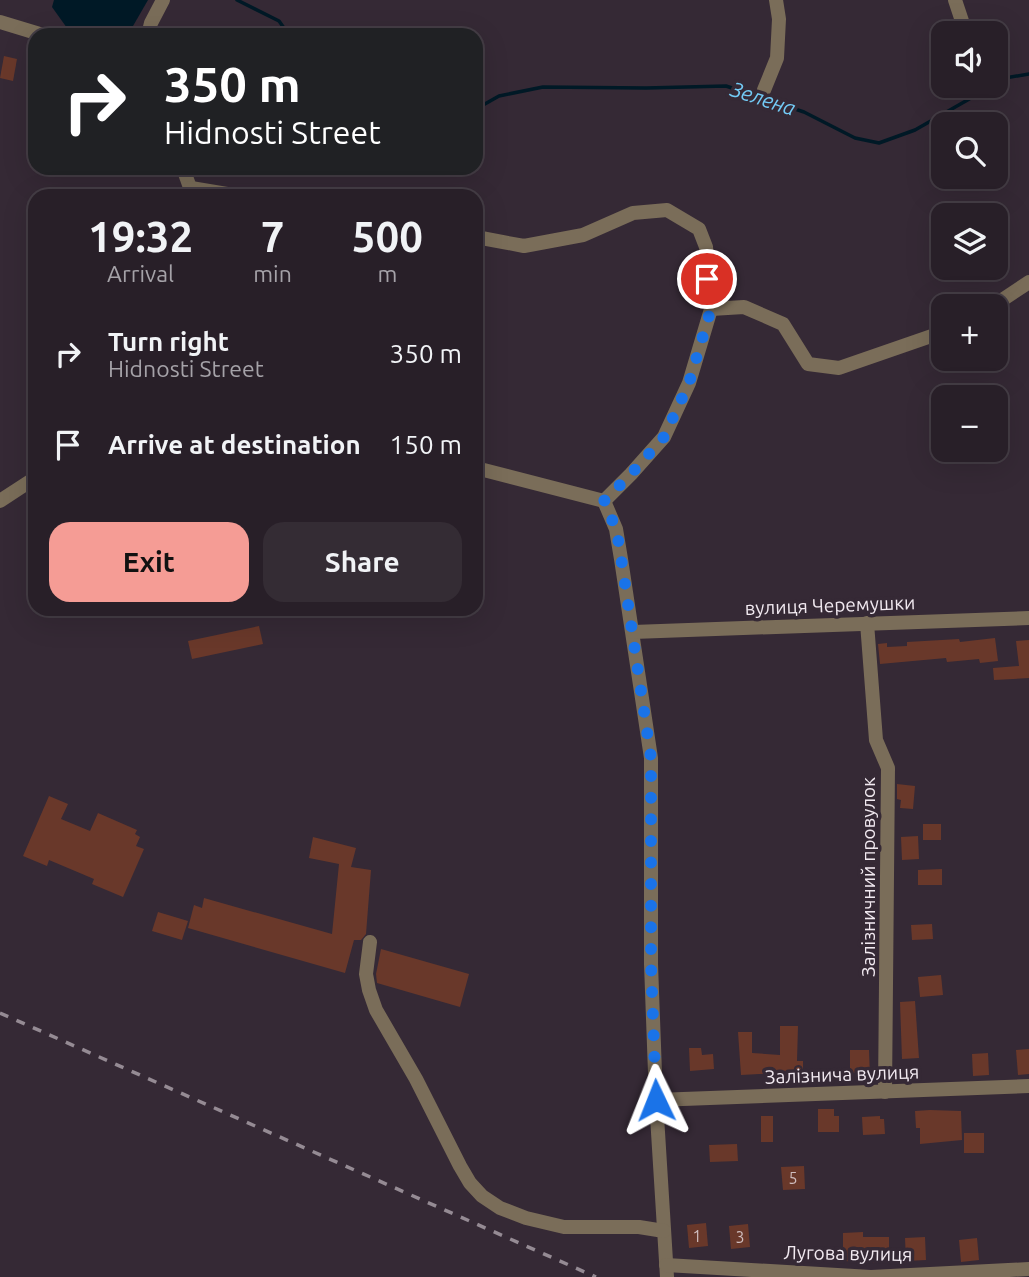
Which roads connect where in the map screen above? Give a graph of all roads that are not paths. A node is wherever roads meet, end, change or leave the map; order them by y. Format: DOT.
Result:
graph roads {
  1 [pos="163,0"];
  2 [pos="776,0"];
  3 [pos="956,0"];
  4 [pos="962,21"];
  5 [pos="0,22"];
  6 [pos="150,28"];
  7 [pos="28,30"];
  8 [pos="764,90"];
  9 [pos="483,238"];
  10 [pos="1029,282"];
  11 [pos="1008,296"];
  12 [pos="711,309"];
  13 [pos="931,336"];
  14 [pos="483,470"];
  15 [pos="28,483"];
  16 [pos="0,501"];
  17 [pos="604,501"];
  18 [pos="1029,618"];
  19 [pos="867,623"];
  20 [pos="633,632"];
  21 [pos="370,942"];
  22 [pos="1029,1086"];
  23 [pos="885,1092"];
  24 [pos="656,1100"];
  25 [pos="664,1231"];
  26 [pos="1029,1269"];
  27 [pos="666,1271"];
  1 -- 6 [label="street"];
  2 -- 8 [label="street"];
  3 -- 4 [label="street"];
  5 -- 7 [label="street"];
  9 -- 12 [label="street"];
  10 -- 11 [label="street"];
  12 -- 13 [label="street"];
  12 -- 17 [label="street"];
  14 -- 17 [label="street"];
  15 -- 16 [label="street"];
  17 -- 20 [label="street"];
  18 -- 19 [label="street, вулиця Черемушки"];
  19 -- 20 [label="street, вулиця Черемушки"];
  19 -- 23 [label="street, Залізничний провулок"];
  20 -- 24 [label="street"];
  21 -- 25 [label="street"];
  22 -- 23 [label="street, Залізнича вулиця"];
  23 -- 24 [label="street, Залізнича вулиця"];
  24 -- 25 [label="street"];
  25 -- 27 [label="street"];
  26 -- 27 [label="street, Лугова вулиця"];
}
